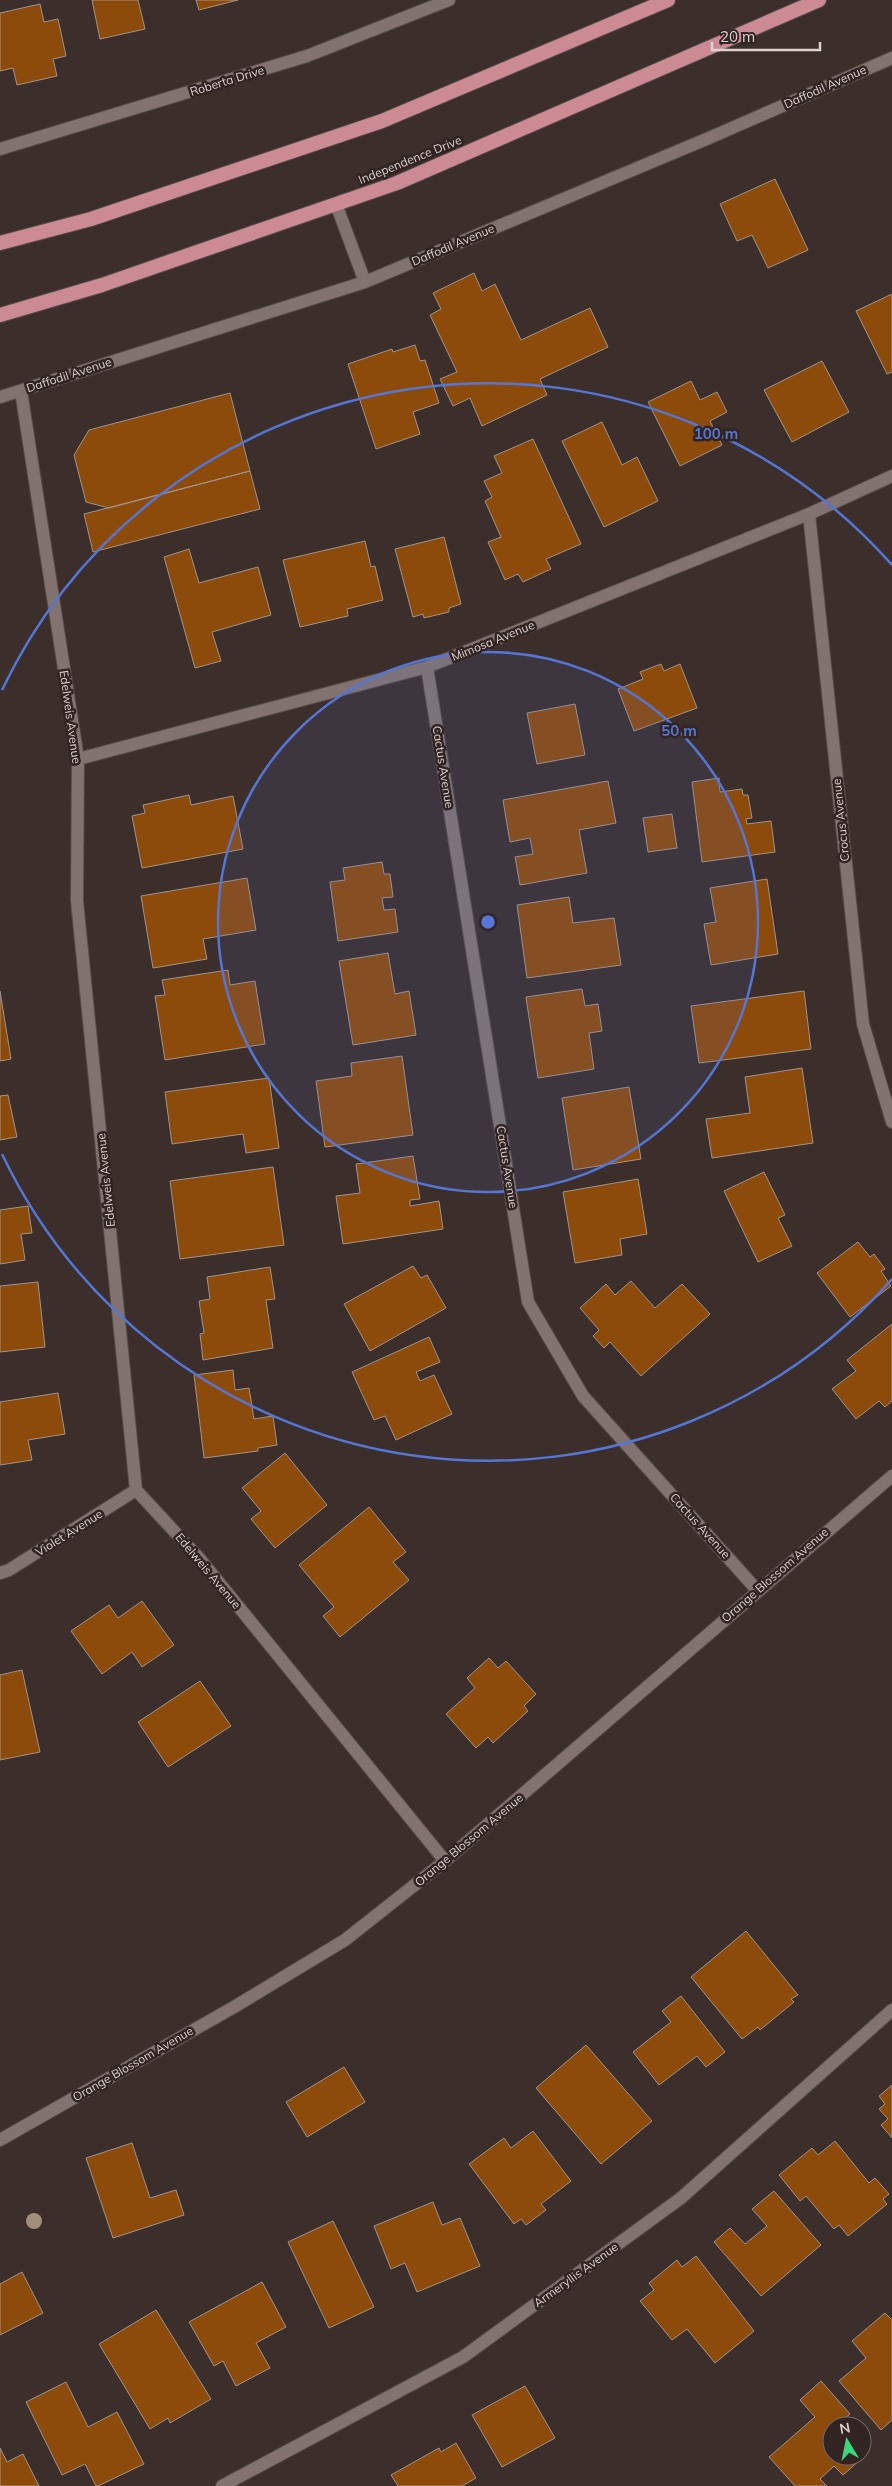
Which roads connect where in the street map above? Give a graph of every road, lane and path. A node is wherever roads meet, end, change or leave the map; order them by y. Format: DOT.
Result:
graph roads {
  1 [pos="449,0"];
  2 [pos="668,0"];
  3 [pos="819,0"];
  4 [pos="892,58"];
  5 [pos="0,149"];
  6 [pos="336,204"];
  7 [pos="0,243"];
  8 [pos="365,282"];
  9 [pos="0,315"];
  10 [pos="20,391"];
  11 [pos="0,397"];
  12 [pos="892,476"];
  13 [pos="809,514"];
  14 [pos="427,667"];
  15 [pos="78,758"];
  16 [pos="892,1122"];
  17 [pos="892,1476"];
  18 [pos="136,1490"];
  19 [pos="0,1573"];
  20 [pos="757,1590"];
  21 [pos="445,1862"];
  22 [pos="892,2010"];
  23 [pos="0,2140"];
  24 [pos="222,2486"];
  1 -- 5 [label="street, Roberta Drive"];
  2 -- 7 [label="highway"];
  3 -- 6 [label="highway, Independence Drive"];
  4 -- 8 [label="street, Daffodil Avenue"];
  6 -- 8 [label="street"];
  6 -- 9 [label="highway, Independence Drive"];
  8 -- 10 [label="street, Daffodil Avenue"];
  10 -- 11 [label="street, Daffodil Avenue"];
  10 -- 15 [label="street, Edelweis Avenue"];
  12 -- 13 [label="street, Mimosa Avenue"];
  13 -- 14 [label="street, Mimosa Avenue"];
  13 -- 16 [label="street, Crocus Avenue"];
  14 -- 15 [label="street, Mimosa Avenue"];
  14 -- 20 [label="street, Cactus Avenue"];
  15 -- 18 [label="street, Edelweis Avenue"];
  17 -- 20 [label="street, Orange Blossom Avenue"];
  18 -- 19 [label="street, Violet Avenue"];
  18 -- 21 [label="street, Edelweis Avenue"];
  20 -- 21 [label="street, Orange Blossom Avenue"];
  21 -- 23 [label="street, Orange Blossom Avenue"];
  22 -- 24 [label="street, Armeryllis Avenue"];
}
